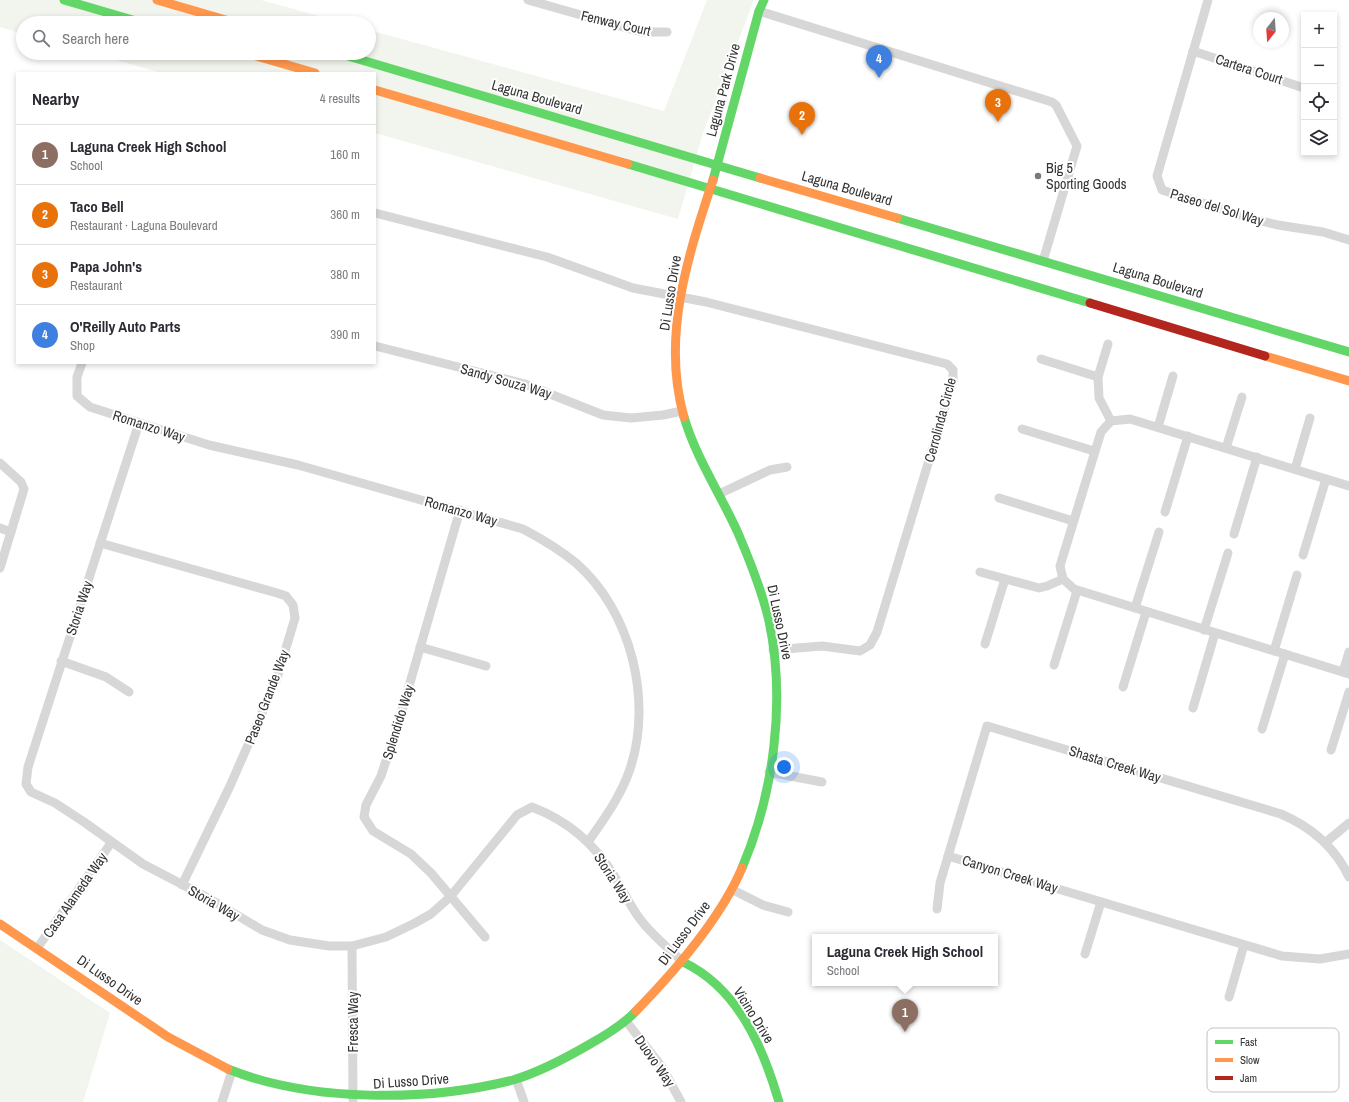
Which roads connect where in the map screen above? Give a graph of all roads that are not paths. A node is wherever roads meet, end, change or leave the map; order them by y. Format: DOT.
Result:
graph roads {
  1 [pos="64,0"];
  2 [pos="157,0"];
  3 [pos="528,0"];
  4 [pos="764,0"];
  5 [pos="1208,0"];
  6 [pos="542,2"];
  7 [pos="759,11"];
  8 [pos="119,16"];
  9 [pos="212,16"];
  10 [pos="667,32"];
  11 [pos="1193,51"];
  12 [pos="270,60"];
  13 [pos="362,60"];
  14 [pos="312,72"];
  15 [pos="1301,87"];
  16 [pos="376,90"];
  17 [pos="717,164"];
  18 [pos="710,188"];
  19 [pos="376,213"];
  20 [pos="1349,240"];
  21 [pos="1043,260"];
  22 [pos="681,297"];
  23 [pos="1108,344"];
  24 [pos="376,346"];
  25 [pos="1349,352"];
  26 [pos="1040,359"];
  27 [pos="82,364"];
  28 [pos="1173,376"];
  29 [pos="1098,377"];
  30 [pos="1349,382"];
  31 [pos="1242,397"];
  32 [pos="682,410"];
  33 [pos="1310,418"];
  34 [pos="1111,420"];
  35 [pos="139,423"];
  36 [pos="1158,427"];
  37 [pos="1022,429"];
  38 [pos="1188,436"];
  39 [pos="1226,448"];
  40 [pos="1094,451"];
  41 [pos="1257,458"];
  42 [pos="0,463"];
  43 [pos="787,467"];
  44 [pos="1295,469"];
  45 [pos="1326,479"];
  46 [pos="1349,486"];
  47 [pos="719,494"];
  48 [pos="999,498"];
  49 [pos="460,510"];
  50 [pos="1165,512"];
  51 [pos="1073,521"];
  52 [pos="0,528"];
  53 [pos="11,532"];
  54 [pos="1158,532"];
  55 [pos="1234,534"];
  56 [pos="100,542"];
  57 [pos="1228,554"];
  58 [pos="1303,555"];
  59 [pos="0,568"];
  60 [pos="980,572"];
  61 [pos="1297,575"];
  62 [pos="1005,579"];
  63 [pos="1063,579"];
  64 [pos="1077,591"];
  65 [pos="1135,608"];
  66 [pos="1146,612"];
  67 [pos="1204,630"];
  68 [pos="1215,633"];
  69 [pos="985,644"];
  70 [pos="420,647"];
  71 [pos="773,650"];
  72 [pos="1274,651"];
  73 [pos="1349,652"];
  74 [pos="1285,654"];
  75 [pos="61,661"];
  76 [pos="1054,665"];
  77 [pos="486,666"];
  78 [pos="1346,673"];
  79 [pos="1123,687"];
  80 [pos="129,692"];
  81 [pos="1349,692"];
  82 [pos="1193,708"];
  83 [pos="1262,729"];
  84 [pos="1331,750"];
  85 [pos="770,772"];
  86 [pos="822,782"];
  87 [pos="1349,823"];
  88 [pos="588,842"];
  89 [pos="111,843"];
  90 [pos="1325,843"];
  91 [pos="948,856"];
  92 [pos="1349,877"];
  93 [pos="182,885"];
  94 [pos="733,890"];
  95 [pos="450,898"];
  96 [pos="1101,902"];
  97 [pos="937,909"];
  98 [pos="788,912"];
  99 [pos="0,924"];
  100 [pos="485,937"];
  101 [pos="352,946"];
  102 [pos="1244,946"];
  103 [pos="38,947"];
  104 [pos="1085,954"];
  105 [pos="1349,954"];
  106 [pos="683,962"];
  107 [pos="1229,997"];
  108 [pos="626,1021"];
  109 [pos="232,1071"];
  110 [pos="516,1079"];
  111 [pos="353,1100"];
  112 [pos="222,1102"];
  113 [pos="524,1102"];
  114 [pos="681,1102"];
  115 [pos="779,1102"];
  1 -- 8 [label="main road"];
  2 -- 9 [label="main road"];
  3 -- 6 [label="street, Fenway Court"];
  4 -- 7 [label="main road, Laguna Park Drive"];
  5 -- 11 [label="street, Paseo del Sol Way"];
  6 -- 10 [label="street, Fenway Court"];
  7 -- 17 [label="main road, Laguna Park Drive"];
  7 -- 21 [label="street"];
  11 -- 15 [label="street, Cartera Court"];
  11 -- 20 [label="street, Paseo del Sol Way"];
  12 -- 14 [label="main road"];
  13 -- 17 [label="main road, Laguna Boulevard"];
  16 -- 18 [label="main road"];
  17 -- 18 [label="main road, Laguna Park Drive"];
  17 -- 21 [label="main road, Laguna Boulevard"];
  18 -- 22 [label="main road, Di Lusso Drive"];
  18 -- 30 [label="main road"];
  19 -- 22 [label="street"];
  21 -- 25 [label="main road, Laguna Boulevard"];
  22 -- 32 [label="main road, Di Lusso Drive"];
  22 -- 71 [label="street, Cerrolinda Circle"];
  23 -- 29 [label="street"];
  24 -- 32 [label="street, Sandy Souza Way"];
  26 -- 29 [label="street"];
  27 -- 35 [label="street, Romanzo Way"];
  28 -- 36 [label="street"];
  29 -- 34 [label="street"];
  31 -- 39 [label="street"];
  32 -- 47 [label="main road, Di Lusso Drive"];
  33 -- 44 [label="street"];
  34 -- 36 [label="street"];
  34 -- 40 [label="street"];
  35 -- 49 [label="street, Romanzo Way"];
  35 -- 56 [label="street, Storia Way"];
  36 -- 38 [label="street"];
  37 -- 40 [label="street"];
  38 -- 39 [label="street"];
  38 -- 50 [label="street"];
  39 -- 41 [label="street"];
  40 -- 51 [label="street"];
  41 -- 44 [label="street"];
  41 -- 55 [label="street"];
  42 -- 53 [label="street"];
  43 -- 47 [label="street"];
  44 -- 45 [label="street"];
  45 -- 46 [label="street"];
  45 -- 58 [label="street"];
  47 -- 71 [label="main road, Di Lusso Drive"];
  48 -- 51 [label="street"];
  49 -- 70 [label="street, Splendido Way"];
  49 -- 88 [label="street, Romanzo Way"];
  51 -- 63 [label="street"];
  52 -- 53 [label="street"];
  53 -- 59 [label="street"];
  54 -- 65 [label="street"];
  56 -- 75 [label="street, Storia Way"];
  56 -- 93 [label="street, Paseo Grande Way"];
  57 -- 67 [label="street"];
  60 -- 62 [label="street"];
  61 -- 72 [label="street"];
  62 -- 63 [label="street"];
  62 -- 69 [label="street"];
  63 -- 64 [label="street"];
  64 -- 65 [label="street"];
  64 -- 76 [label="street"];
  65 -- 66 [label="street"];
  66 -- 67 [label="street"];
  66 -- 79 [label="street"];
  67 -- 68 [label="street"];
  68 -- 72 [label="street"];
  68 -- 82 [label="street"];
  70 -- 77 [label="street"];
  70 -- 95 [label="street, Splendido Way"];
  71 -- 85 [label="main road, Di Lusso Drive"];
  72 -- 74 [label="street"];
  73 -- 78 [label="street"];
  74 -- 78 [label="street"];
  74 -- 83 [label="street"];
  75 -- 80 [label="street"];
  75 -- 89 [label="street, Storia Way"];
  81 -- 84 [label="street"];
  85 -- 86 [label="street"];
  85 -- 94 [label="main road, Di Lusso Drive"];
  87 -- 90 [label="street"];
  88 -- 95 [label="street, Storia Way"];
  88 -- 106 [label="street, Storia Way"];
  89 -- 93 [label="street, Storia Way"];
  89 -- 103 [label="street, Casa Alameda Way"];
  90 -- 91 [label="street, Shasta Creek Way"];
  90 -- 92 [label="street, Shasta Creek Way"];
  91 -- 96 [label="street, Canyon Creek Way"];
  91 -- 97 [label="street, Canyon Creek Way"];
  93 -- 101 [label="street, Storia Way"];
  94 -- 98 [label="street"];
  94 -- 106 [label="main road, Di Lusso Drive"];
  95 -- 100 [label="street"];
  95 -- 101 [label="street, Storia Way"];
  96 -- 102 [label="street, Canyon Creek Way"];
  96 -- 104 [label="street"];
  99 -- 103 [label="main road, Di Lusso Drive"];
  101 -- 111 [label="street, Fresca Way"];
  102 -- 105 [label="street, Canyon Creek Way"];
  102 -- 107 [label="street"];
  103 -- 109 [label="main road, Di Lusso Drive"];
  106 -- 108 [label="main road, Di Lusso Drive"];
  106 -- 115 [label="main road, Vicino Drive"];
  108 -- 110 [label="main road, Di Lusso Drive"];
  108 -- 114 [label="street, Duovo Way"];
  109 -- 111 [label="main road, Di Lusso Drive"];
  109 -- 112 [label="street"];
  110 -- 111 [label="main road, Di Lusso Drive"];
  110 -- 113 [label="street"];
}
